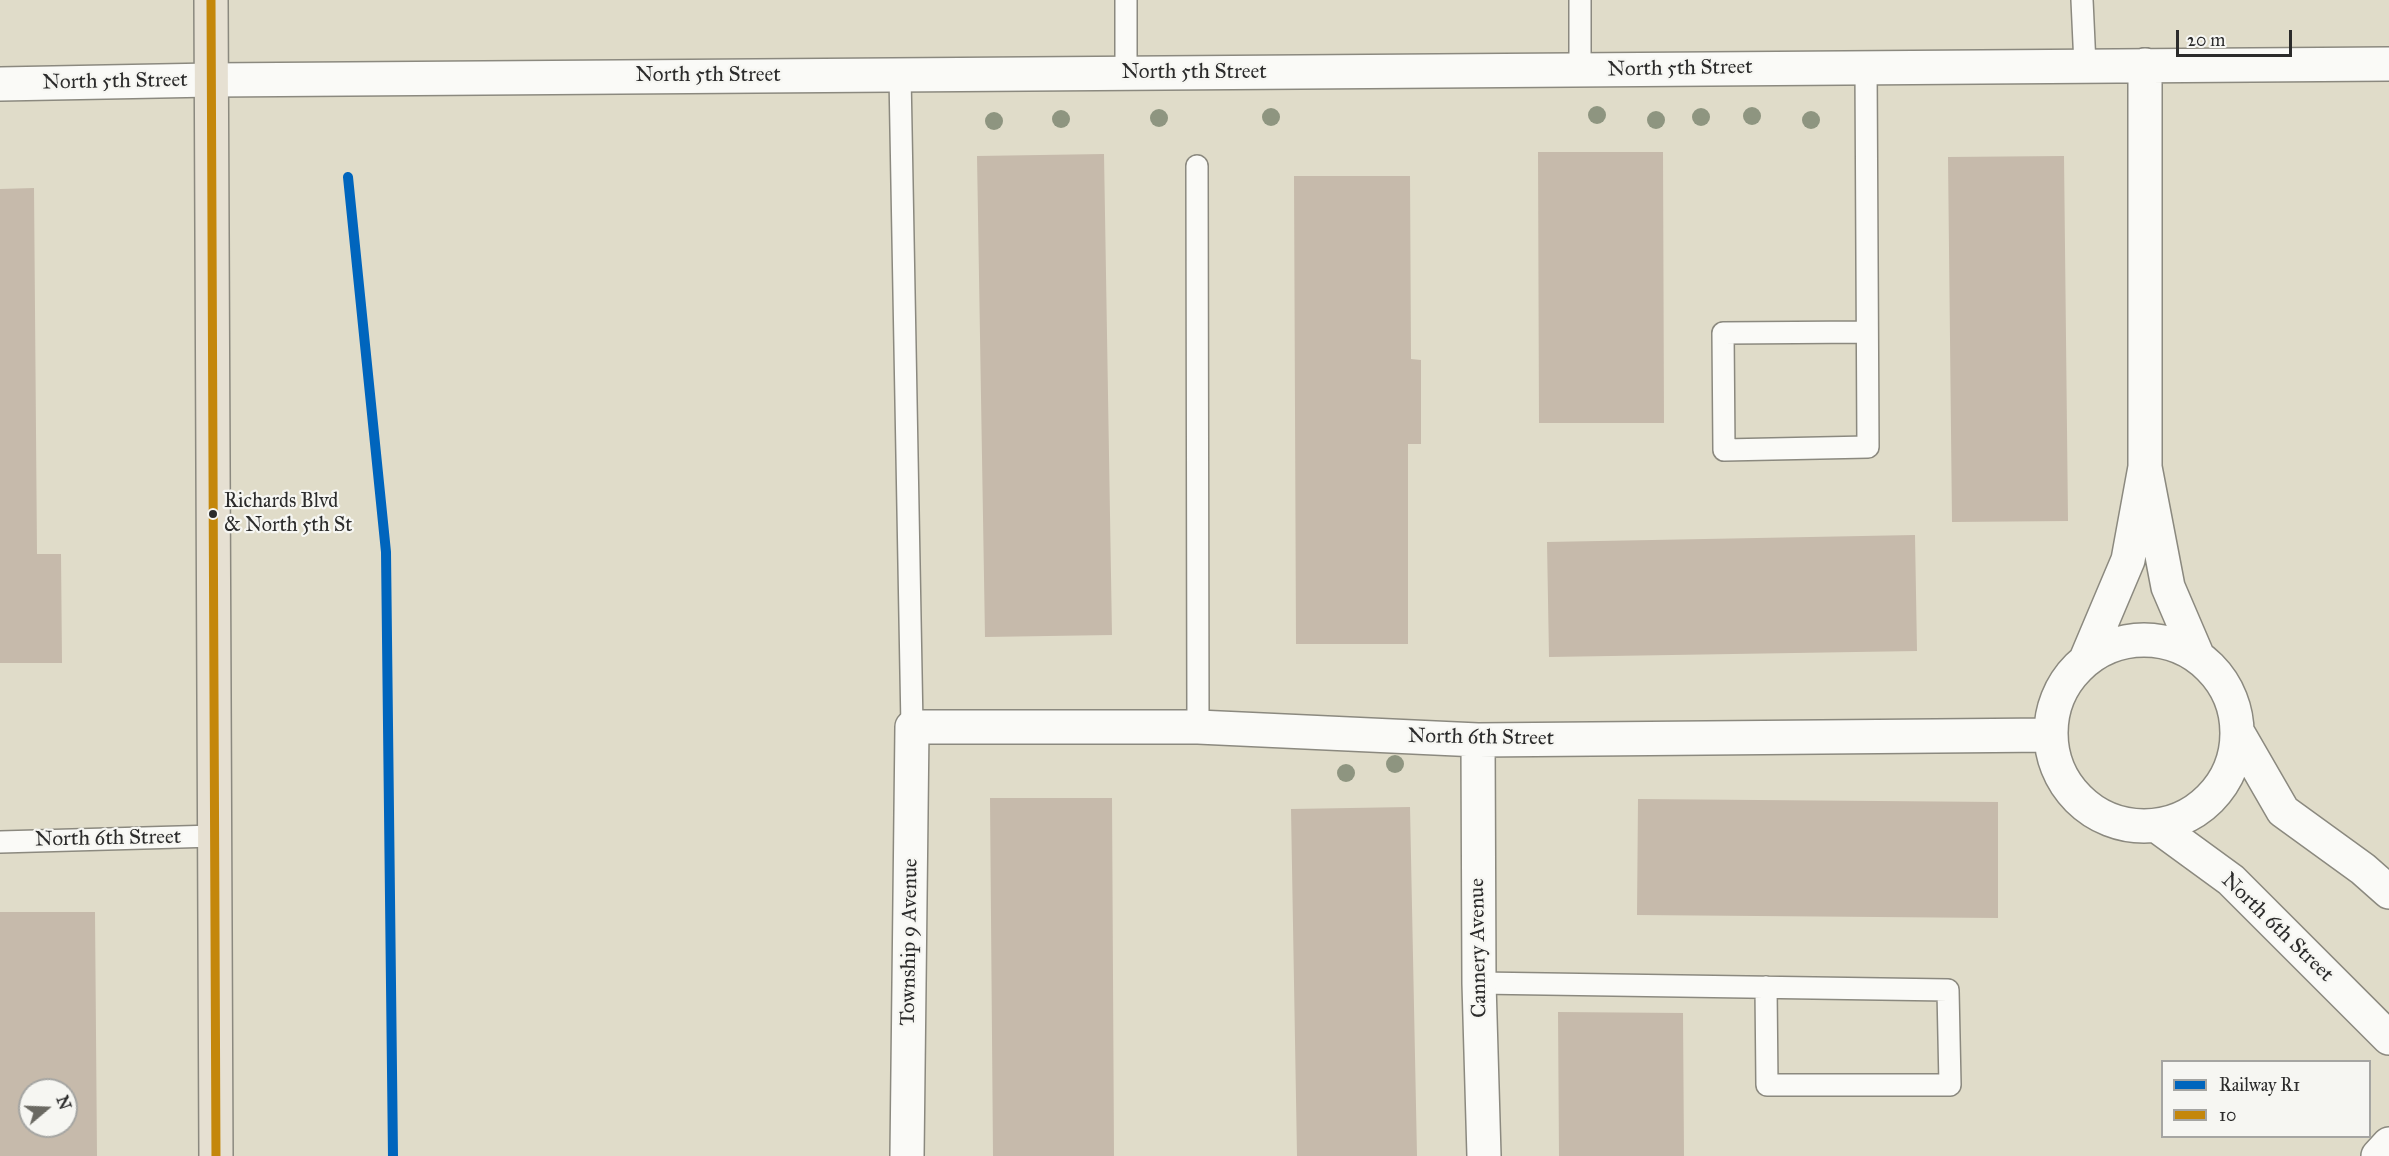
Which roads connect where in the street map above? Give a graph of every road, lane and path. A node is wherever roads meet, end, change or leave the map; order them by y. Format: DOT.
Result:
graph roads {
  1 [pos="211,0"];
  2 [pos="1126,0"];
  3 [pos="1580,0"];
  4 [pos="2082,0"];
  5 [pos="2389,64"];
  6 [pos="2085,65"];
  7 [pos="2145,65"];
  8 [pos="1866,67"];
  9 [pos="1580,70"];
  10 [pos="1126,73"];
  11 [pos="900,75"];
  12 [pos="212,80"];
  13 [pos="0,84"];
  14 [pos="1197,166"];
  15 [pos="1867,332"];
  16 [pos="2145,467"];
  17 [pos="2087,657"];
  18 [pos="2198,657"];
  19 [pos="912,727"];
  20 [pos="1198,727"];
  21 [pos="2238,734"];
  22 [pos="2050,735"];
  23 [pos="1478,740"];
  24 [pos="2157,826"];
  25 [pos="215,836"];
  26 [pos="0,842"];
  27 [pos="2389,892"];
  28 [pos="1479,983"];
  29 [pos="1766,987"];
  30 [pos="2389,1038"];
  31 [pos="2389,1144"];
  32 [pos="216,1156"];
  33 [pos="907,1156"];
  34 [pos="1484,1156"];
  35 [pos="2378,1156"];
  1 -- 12 [label="main road"];
  2 -- 10 [label="lane"];
  3 -- 9 [label="lane"];
  4 -- 6 [label="lane"];
  5 -- 7 [label="street, North 5th Street"];
  6 -- 7 [label="street, North 5th Street"];
  6 -- 8 [label="street, North 5th Street"];
  7 -- 16 [label="street"];
  8 -- 9 [label="street, North 5th Street"];
  8 -- 15 [label="lane"];
  9 -- 10 [label="street, North 5th Street"];
  10 -- 11 [label="street, North 5th Street"];
  11 -- 12 [label="street, North 5th Street"];
  11 -- 19 [label="lane"];
  12 -- 13 [label="street, North 5th Street"];
  12 -- 25 [label="main road"];
  14 -- 20 [label="lane"];
  15 -- 15 [label="lane"];
  16 -- 17 [label="street"];
  16 -- 18 [label="street"];
  17 -- 18 [label="street"];
  17 -- 22 [label="street"];
  18 -- 21 [label="street"];
  19 -- 20 [label="street, North 6th Street"];
  19 -- 33 [label="street, Township 9 Avenue"];
  20 -- 23 [label="street, North 6th Street"];
  21 -- 24 [label="street"];
  21 -- 27 [label="street"];
  22 -- 23 [label="street, North 6th Street"];
  22 -- 24 [label="street"];
  23 -- 28 [label="street, Cannery Avenue"];
  24 -- 30 [label="street, North 6th Street"];
  25 -- 26 [label="lane, North 6th Street"];
  25 -- 32 [label="main road"];
  28 -- 29 [label="lane"];
  28 -- 34 [label="street, Cannery Avenue"];
  29 -- 29 [label="lane"];
  31 -- 35 [label="street"];
}
